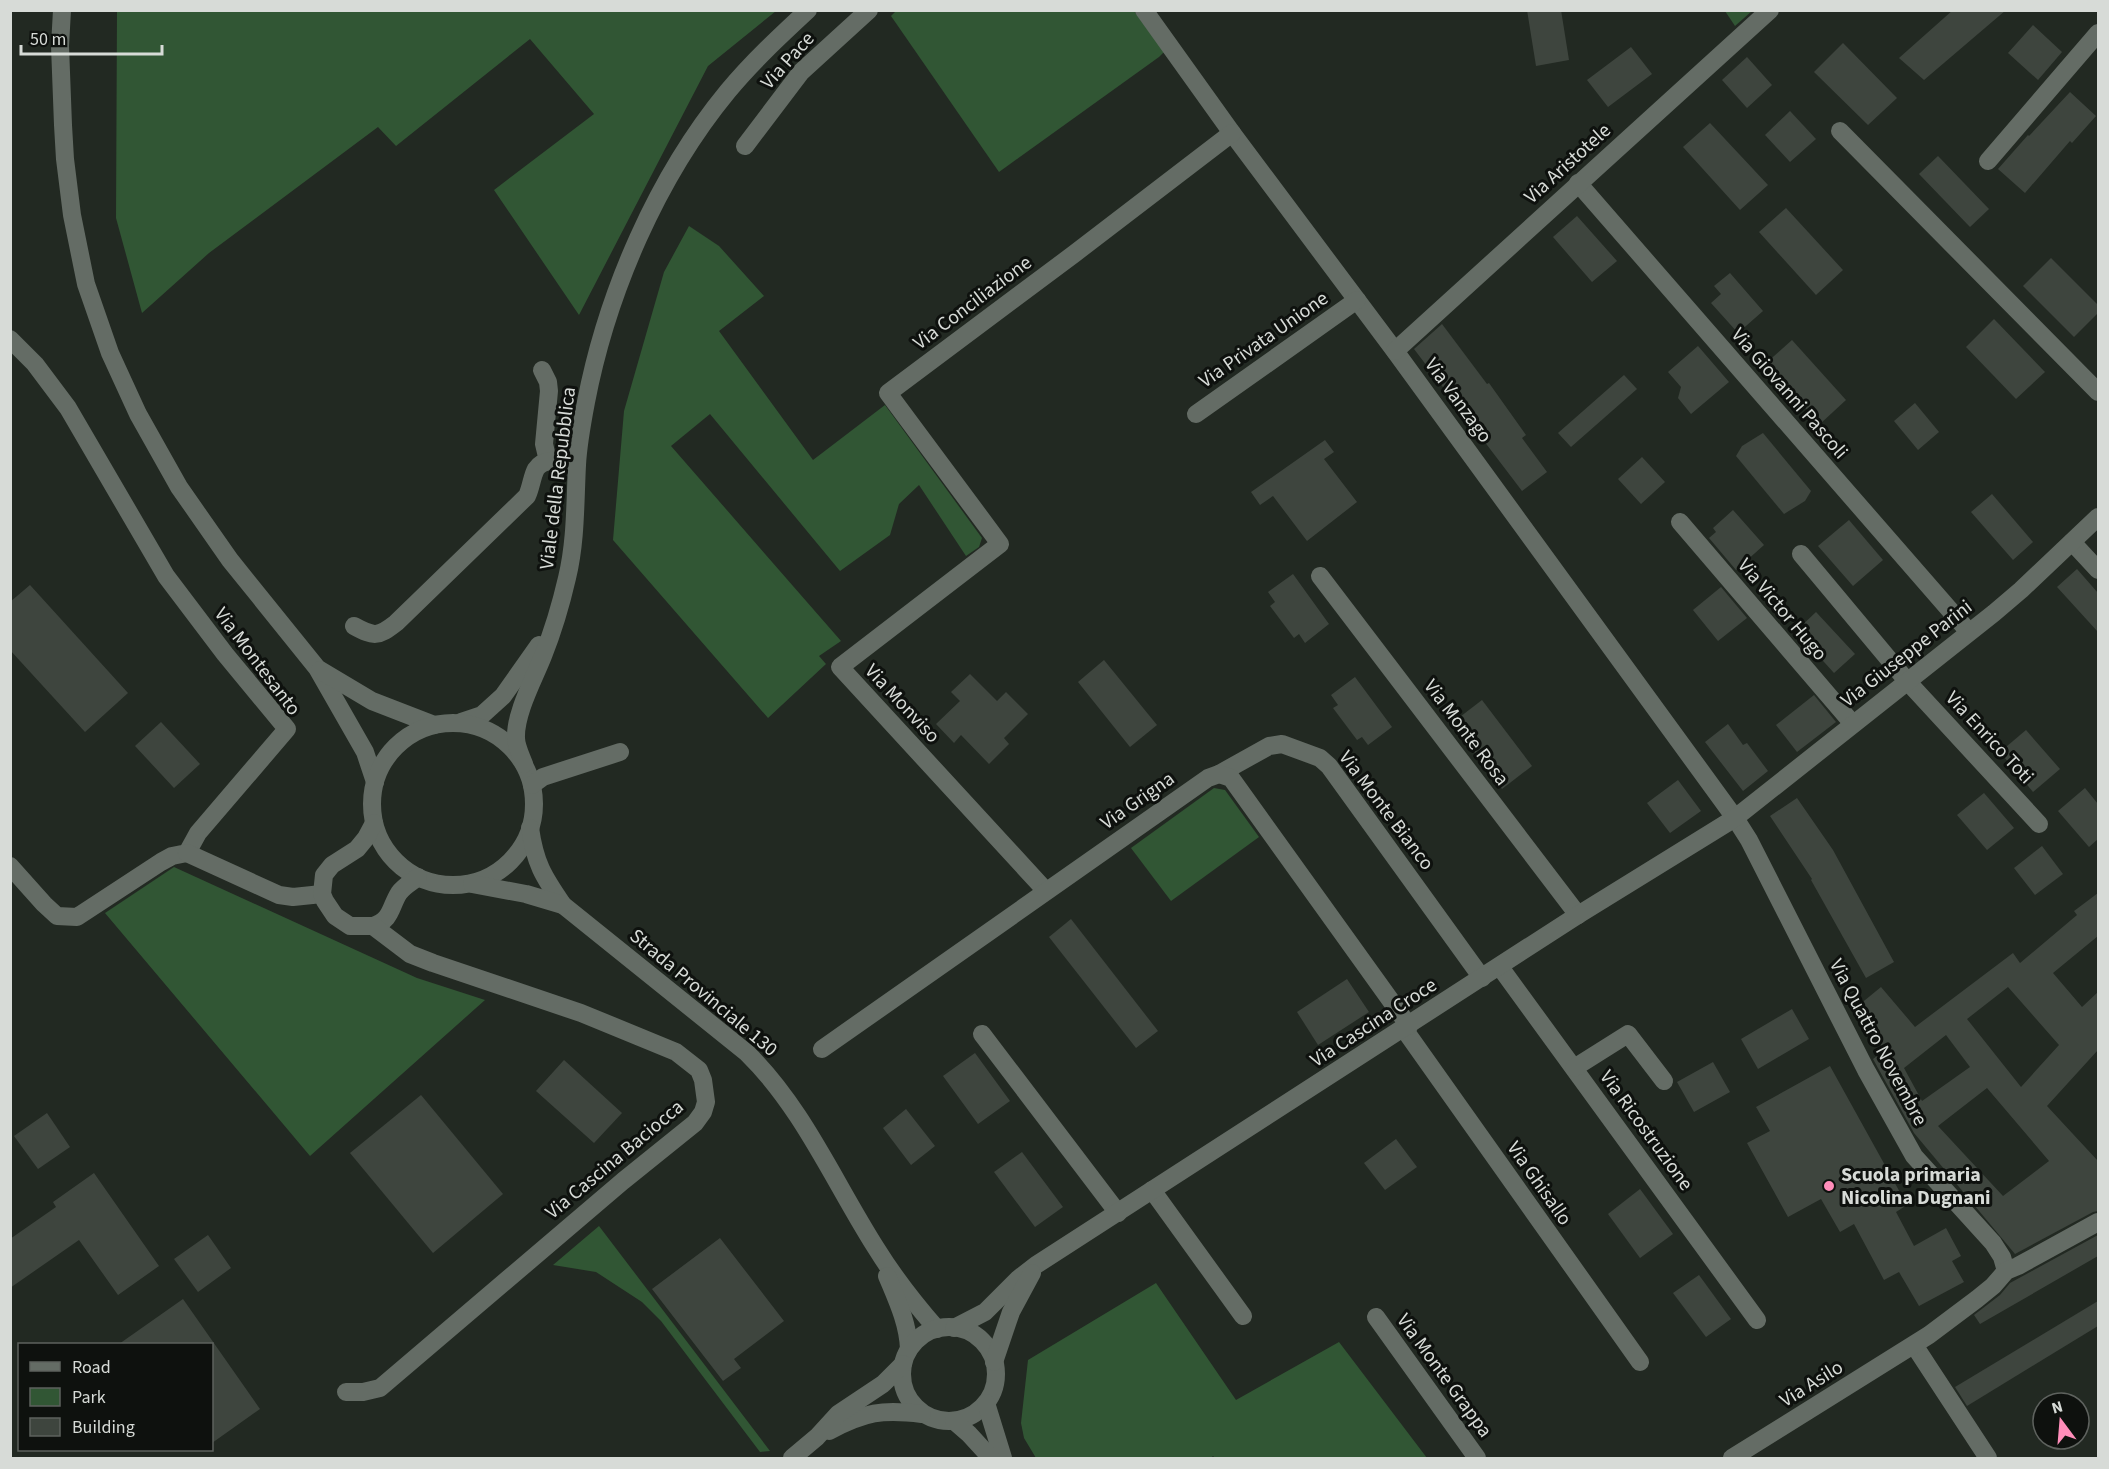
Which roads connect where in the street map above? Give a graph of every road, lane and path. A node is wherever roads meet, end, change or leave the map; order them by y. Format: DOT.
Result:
graph roads {
  1 [pos="62,10"];
  2 [pos="808,10"];
  3 [pos="869,10"];
  4 [pos="1144,10"];
  5 [pos="1770,10"];
  6 [pos="2098,33"];
  7 [pos="1840,131"];
  8 [pos="1232,133"];
  9 [pos="745,146"];
  10 [pos="1988,161"];
  11 [pos="1578,183"];
  12 [pos="1357,300"];
  13 [pos="10,339"];
  14 [pos="1395,351"];
  15 [pos="542,370"];
  16 [pos="2098,392"];
  17 [pos="1196,414"];
  18 [pos="548,461"];
  19 [pos="577,463"];
  20 [pos="2098,517"];
  21 [pos="1680,522"];
  22 [pos="2072,542"];
  23 [pos="1000,544"];
  24 [pos="1801,554"];
  25 [pos="2098,570"];
  26 [pos="1320,576"];
  27 [pos="554,621"];
  28 [pos="354,626"];
  29 [pos="1969,632"];
  30 [pos="317,668"];
  31 [pos="1907,681"];
  32 [pos="459,723"];
  33 [pos="1852,724"];
  34 [pos="434,725"];
  35 [pos="620,752"];
  36 [pos="524,764"];
  37 [pos="1219,774"];
  38 [pos="375,782"];
  39 [pos="532,785"];
  40 [pos="1735,818"];
  41 [pos="374,823"];
  42 [pos="2039,824"];
  43 [pos="530,828"];
  44 [pos="187,853"];
  45 [pos="10,866"];
  46 [pos="418,877"];
  47 [pos="467,883"];
  48 [pos="1046,891"];
  49 [pos="322,894"];
  50 [pos="563,905"];
  51 [pos="390,914"];
  52 [pos="1578,915"];
  53 [pos="374,926"];
  54 [pos="399,946"];
  55 [pos="1500,967"];
  56 [pos="1482,978"];
  57 [pos="1406,1027"];
  58 [pos="982,1034"];
  59 [pos="822,1049"];
  60 [pos="1574,1068"];
  61 [pos="1664,1082"];
  62 [pos="1152,1190"];
  63 [pos="1118,1213"];
  64 [pos="2098,1222"];
  65 [pos="876,1250"];
  66 [pos="1036,1265"];
  67 [pos="2006,1271"];
  68 [pos="1242,1316"];
  69 [pos="1376,1317"];
  70 [pos="1757,1320"];
  71 [pos="946,1328"];
  72 [pos="1914,1345"];
  73 [pos="906,1357"];
  74 [pos="994,1362"];
  75 [pos="1640,1362"];
  76 [pos="346,1392"];
  77 [pos="986,1403"];
  78 [pos="922,1414"];
  79 [pos="954,1421"];
  80 [pos="817,1437"];
  81 [pos="792,1458"];
  82 [pos="991,1458"];
  83 [pos="1002,1458"];
  84 [pos="1477,1458"];
  85 [pos="1732,1458"];
  86 [pos="1989,1458"];
  1 -- 30 [label="street"];
  2 -- 19 [label="street, Viale della Repubblica"];
  3 -- 9 [label="street, Via Pace"];
  4 -- 8 [label="street, Via Vanzago"];
  5 -- 11 [label="street, Via Aristotele"];
  6 -- 10 [label="street"];
  7 -- 16 [label="street"];
  8 -- 12 [label="street, Via Vanzago"];
  8 -- 23 [label="street, Via Conciliazione"];
  11 -- 14 [label="street, Via Aristotele"];
  11 -- 29 [label="street, Via Giovanni Pascoli"];
  12 -- 14 [label="street, Via Vanzago"];
  12 -- 17 [label="street, Via Privata Unione"];
  13 -- 44 [label="street, Via Montesanto"];
  14 -- 40 [label="street, Via Vanzago"];
  15 -- 18 [label="street"];
  18 -- 19 [label="street"];
  18 -- 28 [label="street"];
  19 -- 27 [label="street, Viale della Repubblica"];
  20 -- 22 [label="street, Via Giuseppe Parini"];
  21 -- 33 [label="street, Via Victor Hugo"];
  22 -- 25 [label="street"];
  22 -- 29 [label="street, Via Giuseppe Parini"];
  23 -- 48 [label="street, Via Monviso"];
  24 -- 31 [label="street, Via Enrico Toti"];
  26 -- 52 [label="street, Via Monte Rosa"];
  27 -- 32 [label="street, Viale della Repubblica"];
  27 -- 36 [label="street, Viale della Repubblica"];
  29 -- 31 [label="street, Via Giuseppe Parini"];
  30 -- 34 [label="street"];
  30 -- 38 [label="street"];
  31 -- 33 [label="street, Via Giuseppe Parini"];
  31 -- 42 [label="street, Via Enrico Toti"];
  32 -- 34 [label="street"];
  32 -- 36 [label="street"];
  33 -- 40 [label="street, Via Giuseppe Parini"];
  34 -- 38 [label="street"];
  35 -- 39 [label="street"];
  36 -- 39 [label="street"];
  37 -- 48 [label="street, Via Grigna"];
  37 -- 56 [label="street, Via Monte Bianco"];
  37 -- 57 [label="street"];
  38 -- 41 [label="street"];
  39 -- 43 [label="street"];
  40 -- 52 [label="street, Via Cascina Croce"];
  40 -- 67 [label="street, Via Quattro Novembre"];
  41 -- 46 [label="street"];
  41 -- 49 [label="street"];
  43 -- 47 [label="street"];
  43 -- 50 [label="street, Strada Provinciale 130"];
  44 -- 45 [label="street"];
  44 -- 49 [label="street"];
  46 -- 47 [label="street"];
  46 -- 51 [label="street"];
  47 -- 50 [label="street, Strada Provinciale 130"];
  48 -- 59 [label="street, Via Grigna"];
  49 -- 53 [label="street"];
  50 -- 65 [label="street, Strada Provinciale 130"];
  51 -- 53 [label="street"];
  51 -- 54 [label="street"];
  52 -- 55 [label="street, Via Cascina Croce"];
  53 -- 54 [label="street, Via Cascina Baciocca"];
  54 -- 76 [label="street, Via Cascina Baciocca"];
  55 -- 56 [label="street, Via Cascina Croce"];
  55 -- 60 [label="street, Via Ricostruzione"];
  56 -- 57 [label="street, Via Cascina Croce"];
  57 -- 62 [label="street, Via Cascina Croce"];
  57 -- 75 [label="street, Via Ghisallo"];
  58 -- 63 [label="street"];
  60 -- 61 [label="street"];
  60 -- 70 [label="street, Via Ricostruzione"];
  62 -- 63 [label="street, Via Cascina Croce"];
  62 -- 68 [label="street"];
  63 -- 66 [label="street, Via Cascina Croce"];
  64 -- 67 [label="street, Via Asilo"];
  65 -- 71 [label="street, Strada Provinciale 130"];
  65 -- 73 [label="street, Strada Provinciale 130"];
  66 -- 71 [label="street, Via Cascina Croce"];
  66 -- 74 [label="street, Via Cascina Croce"];
  67 -- 72 [label="street, Via Asilo"];
  69 -- 84 [label="street, Via Monte Grappa"];
  71 -- 73 [label="street"];
  71 -- 74 [label="street, Strada Provinciale 130"];
  72 -- 85 [label="street, Via Asilo"];
  72 -- 86 [label="street"];
  73 -- 78 [label="street, Strada Provinciale 130"];
  73 -- 80 [label="street"];
  74 -- 77 [label="street"];
  77 -- 79 [label="street"];
  77 -- 83 [label="street"];
  78 -- 79 [label="street"];
  78 -- 80 [label="street"];
  79 -- 82 [label="street"];
  80 -- 81 [label="street"];
}
